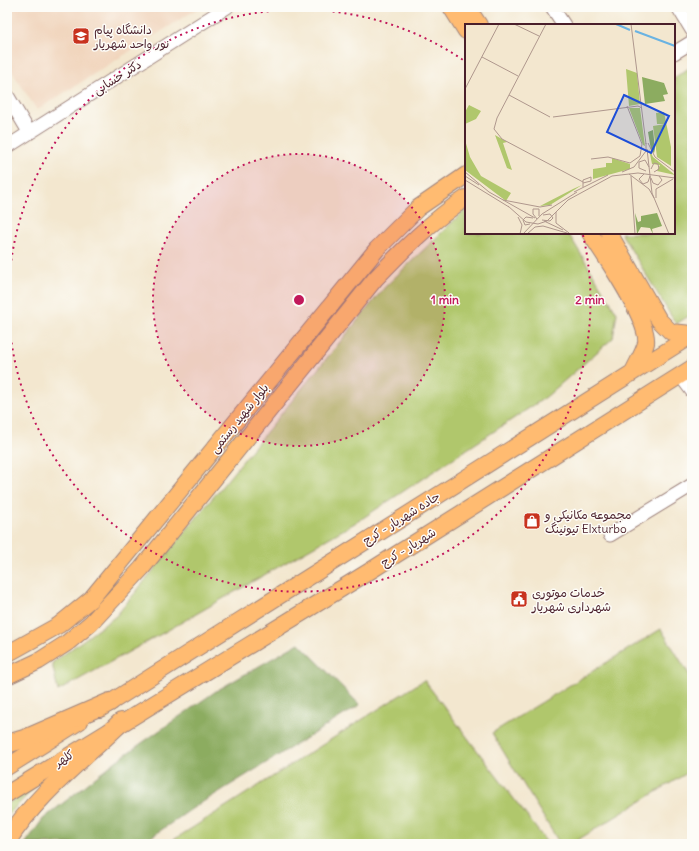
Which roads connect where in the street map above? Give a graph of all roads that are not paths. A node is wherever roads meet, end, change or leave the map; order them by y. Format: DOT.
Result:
graph roads {
  1 [pos="227,7"];
  2 [pos="451,7"];
  3 [pos="467,7"];
  4 [pos="552,7"];
  5 [pos="678,7"];
  6 [pos="478,24"];
  7 [pos="563,24"];
  8 [pos="465,29"];
  9 [pos="692,30"];
  10 [pos="692,42"];
  11 [pos="675,52"];
  12 [pos="7,96"];
  13 [pos="29,132"];
  14 [pos="7,147"];
  15 [pos="465,176"];
  16 [pos="465,199"];
  17 [pos="591,234"];
  18 [pos="610,234"];
  19 [pos="692,334"];
  20 [pos="633,372"];
  21 [pos="686,372"];
  22 [pos="692,391"];
  23 [pos="692,485"];
  24 [pos="610,535"];
  25 [pos="7,654"];
  26 [pos="7,676"];
  27 [pos="110,702"];
  28 [pos="121,722"];
  29 [pos="7,744"];
  30 [pos="7,767"];
  31 [pos="7,794"];
  32 [pos="7,841"];
  1 -- 13 [label="street, دکتر حسابی"];
  2 -- 8 [label="main road"];
  3 -- 6 [label="main road"];
  4 -- 7 [label="street"];
  5 -- 9 [label="street"];
  10 -- 11 [label="street"];
  12 -- 13 [label="street"];
  13 -- 14 [label="street, دکتر حسابی"];
  15 -- 25 [label="main road, بلوار شهید رستمی"];
  16 -- 26 [label="main road, بلوار شهید رستمی"];
  17 -- 20 [label="main road"];
  18 -- 19 [label="main road"];
  19 -- 20 [label="main road, جاده شهریار - کرج"];
  20 -- 27 [label="main road, جاده شهریار - کرج"];
  21 -- 22 [label="street"];
  21 -- 28 [label="main road, شهریار - کرج"];
  23 -- 24 [label="street"];
  27 -- 29 [label="highway"];
  27 -- 30 [label="main road, کلهر"];
  28 -- 31 [label="main road, کلهر"];
  28 -- 32 [label="highway"];
}
